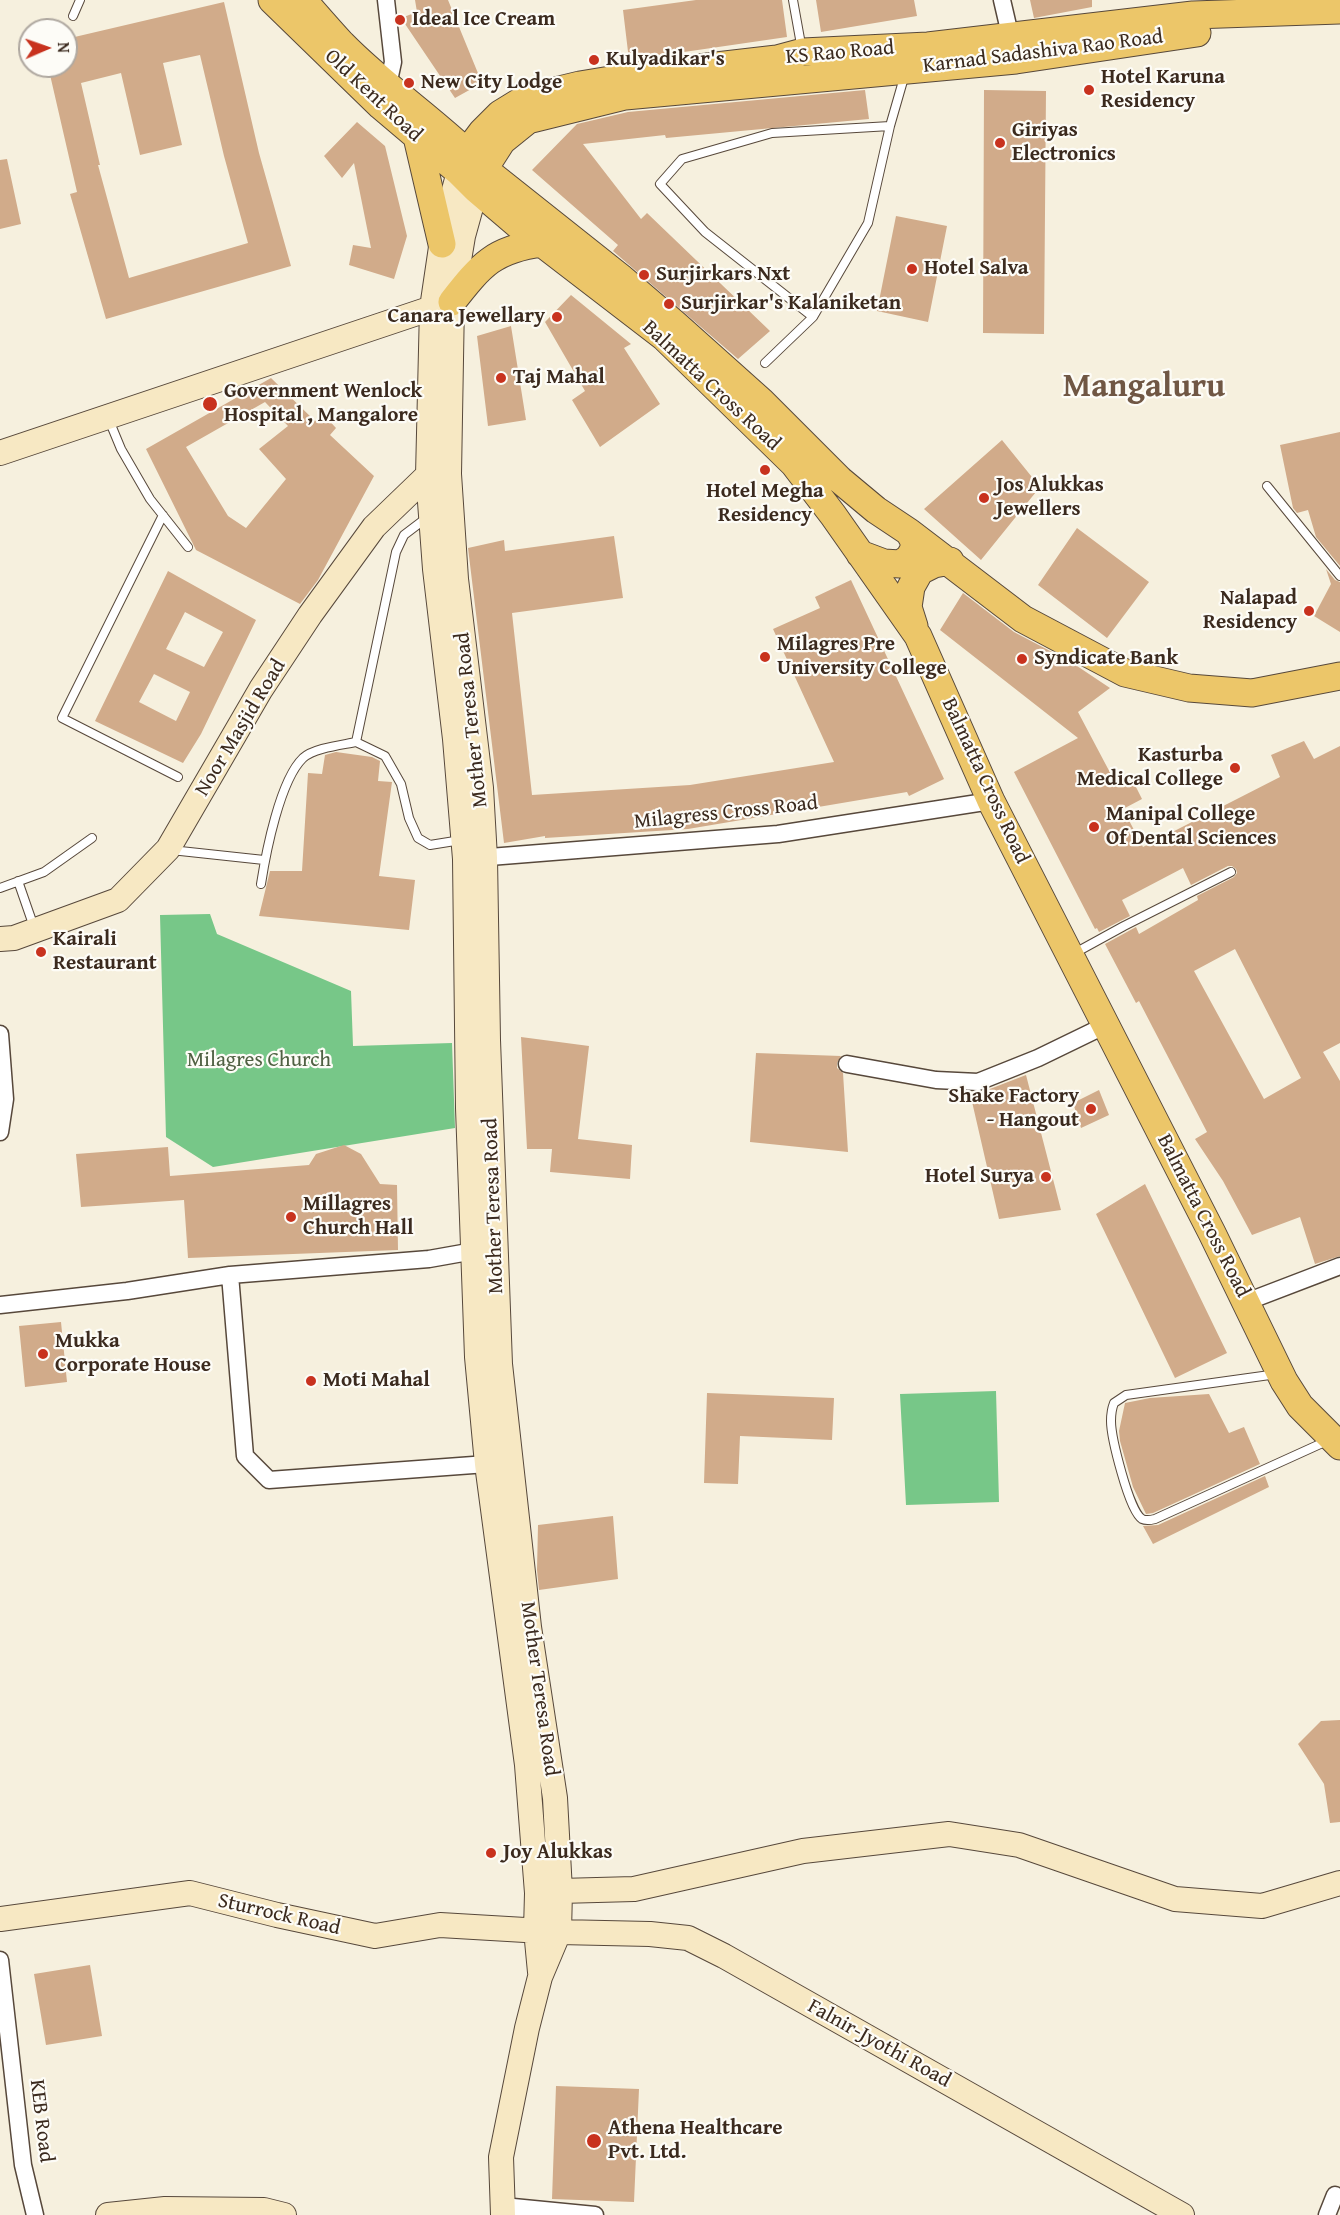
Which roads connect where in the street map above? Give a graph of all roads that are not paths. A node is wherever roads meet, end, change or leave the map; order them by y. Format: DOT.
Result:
graph roads {
  1 [pos="80,0"];
  2 [pos="272,0"];
  3 [pos="303,0"];
  4 [pos="386,0"];
  5 [pos="793,0"];
  6 [pos="1002,0"];
  7 [pos="1227,7"];
  8 [pos="1340,10"];
  9 [pos="73,16"];
  10 [pos="1340,24"];
  11 [pos="1013,48"];
  12 [pos="803,52"];
  13 [pos="906,58"];
  14 [pos="388,84"];
  15 [pos="890,126"];
  16 [pos="417,137"];
  17 [pos="471,170"];
  18 [pos="542,243"];
  19 [pos="442,244"];
  20 [pos="442,305"];
  21 [pos="813,317"];
  22 [pos="765,363"];
  23 [pos="108,417"];
  24 [pos="0,453"];
  25 [pos="439,474"];
  26 [pos="1266,486"];
  27 [pos="431,514"];
  28 [pos="163,515"];
  29 [pos="909,532"];
  30 [pos="188,547"];
  31 [pos="860,555"];
  32 [pos="950,561"];
  33 [pos="1340,576"];
  34 [pos="918,636"];
  35 [pos="1340,676"];
  36 [pos="356,742"];
  37 [pos="178,777"];
  38 [pos="991,801"];
  39 [pos="92,838"];
  40 [pos="168,849"];
  41 [pos="471,852"];
  42 [pos="264,860"];
  43 [pos="1231,872"];
  44 [pos="18,881"];
  45 [pos="261,884"];
  46 [pos="0,888"];
  47 [pos="35,930"];
  48 [pos="0,939"];
  49 [pos="1070,956"];
  50 [pos="1106,1025"];
  51 [pos="0,1034"];
  52 [pos="847,1064"];
  53 [pos="0,1132"];
  54 [pos="474,1251"];
  55 [pos="1340,1266"];
  56 [pos="230,1275"];
  57 [pos="1246,1302"];
  58 [pos="0,1305"];
  59 [pos="1280,1374"];
  60 [pos="1336,1442"];
  61 [pos="487,1464"];
  62 [pos="555,1798"];
  63 [pos="530,1801"];
  64 [pos="1340,1883"];
  65 [pos="560,1891"];
  66 [pos="0,1919"];
  67 [pos="548,1931"];
  68 [pos="0,1960"];
  69 [pos="1335,2195"];
  70 [pos="503,2211"];
  71 [pos="36,2215"];
  72 [pos="108,2215"];
  73 [pos="284,2215"];
  74 [pos="595,2215"];
  75 [pos="1182,2215"];
  76 [pos="1327,2215"];
  1 -- 9 [label="lane"];
  2 -- 16 [label="main road, Old Kent Road"];
  3 -- 14 [label="main road"];
  4 -- 14 [label="street"];
  5 -- 12 [label="lane"];
  6 -- 11 [label="street"];
  7 -- 8 [label="main road"];
  7 -- 11 [label="main road"];
  10 -- 11 [label="main road, Karnad Sadashiva Rao Road"];
  11 -- 13 [label="main road, Karnad Sadashiva Rao Road"];
  12 -- 13 [label="main road, KS Rao Road"];
  12 -- 17 [label="main road, KS Rao Road"];
  13 -- 15 [label="lane"];
  13 -- 17 [label="main road, Karnad Sadashiva Rao Road"];
  14 -- 17 [label="main road"];
  15 -- 21 [label="lane"];
  15 -- 21 [label="lane"];
  16 -- 17 [label="main road, Old Kent Road"];
  16 -- 19 [label="main road"];
  17 -- 18 [label="main road, Balmatta Cross Road"];
  17 -- 19 [label="main road"];
  17 -- 20 [label="main road, Mother Teresa Road"];
  17 -- 29 [label="main road"];
  18 -- 20 [label="main road"];
  18 -- 31 [label="main road, Balmatta Cross Road"];
  19 -- 20 [label="main road"];
  20 -- 23 [label="main road"];
  20 -- 25 [label="main road, Mother Teresa Road"];
  21 -- 22 [label="lane"];
  23 -- 24 [label="main road"];
  23 -- 28 [label="lane"];
  25 -- 27 [label="main road"];
  25 -- 40 [label="main road, Noor Masjid Road"];
  25 -- 41 [label="main road, Mother Teresa Road"];
  26 -- 33 [label="lane"];
  27 -- 36 [label="lane"];
  27 -- 41 [label="main road"];
  28 -- 30 [label="lane"];
  28 -- 37 [label="lane"];
  29 -- 31 [label="main road"];
  29 -- 32 [label="main road"];
  31 -- 34 [label="main road, Balmatta Cross Road"];
  32 -- 34 [label="main road"];
  32 -- 35 [label="main road"];
  34 -- 38 [label="main road, Balmatta Cross Road"];
  36 -- 41 [label="lane"];
  36 -- 42 [label="lane"];
  38 -- 41 [label="street, Milagress Cross Road"];
  38 -- 49 [label="main road, Balmatta Cross Road"];
  39 -- 44 [label="lane"];
  40 -- 42 [label="lane"];
  40 -- 47 [label="main road, Noor Masjid Road"];
  41 -- 54 [label="main road"];
  41 -- 62 [label="main road, Mother Teresa Road"];
  42 -- 45 [label="lane"];
  43 -- 49 [label="lane"];
  44 -- 46 [label="lane"];
  44 -- 47 [label="lane"];
  47 -- 48 [label="main road, Noor Masjid Road"];
  49 -- 50 [label="main road, Balmatta Cross Road"];
  50 -- 52 [label="street"];
  50 -- 57 [label="main road, Balmatta Cross Road"];
  51 -- 53 [label="street"];
  54 -- 56 [label="street"];
  54 -- 61 [label="main road"];
  55 -- 57 [label="street"];
  56 -- 58 [label="street"];
  56 -- 61 [label="street"];
  57 -- 59 [label="main road, Balmatta Cross Road"];
  59 -- 60 [label="main road, Balmatta Cross Road"];
  59 -- 60 [label="lane"];
  61 -- 63 [label="main road"];
  62 -- 63 [label="main road"];
  62 -- 65 [label="main road, Mother Teresa Road"];
  63 -- 67 [label="main road"];
  64 -- 65 [label="main road"];
  65 -- 67 [label="main road, Mother Teresa Road"];
  66 -- 67 [label="main road, Sturrock Road"];
  67 -- 70 [label="main road, Mother Teresa Road"];
  67 -- 75 [label="main road, Falnir-Jyothi Road"];
  68 -- 71 [label="street, KEB Road"];
  69 -- 76 [label="street"];
  70 -- 74 [label="street"];
  72 -- 73 [label="main road"];
}
